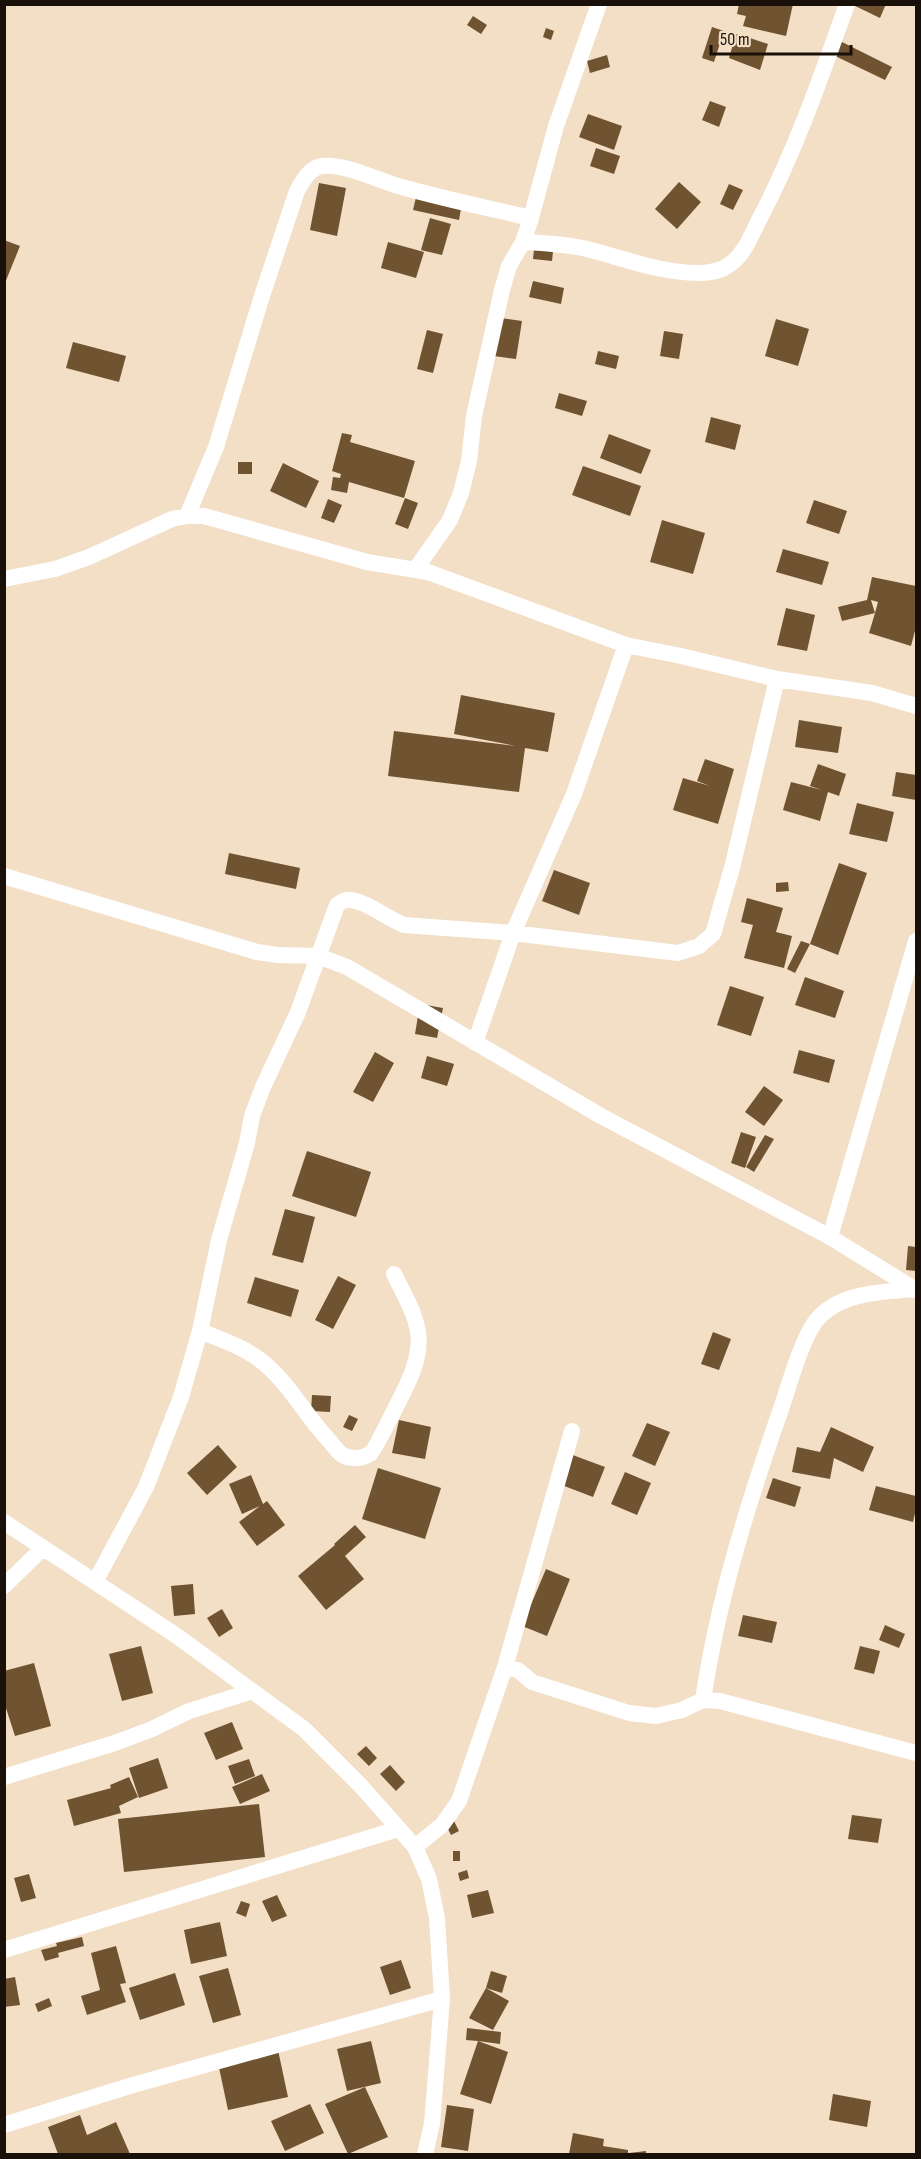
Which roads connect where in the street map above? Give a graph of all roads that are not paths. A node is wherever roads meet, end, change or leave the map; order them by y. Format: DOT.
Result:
graph roads {
  1 [pos="599,4"];
  2 [pos="848,4"];
  3 [pos="531,218"];
  4 [pos="523,242"];
  5 [pos="187,516"];
  6 [pos="415,570"];
  7 [pos="4,579"];
  8 [pos="627,645"];
  9 [pos="777,679"];
  10 [pos="916,706"];
  11 [pos="4,876"];
  12 [pos="513,933"];
  13 [pos="916,941"];
  14 [pos="318,957"];
  15 [pos="475,1043"];
  16 [pos="830,1238"];
  17 [pos="394,1274"];
  18 [pos="916,1289"];
  19 [pos="200,1331"];
  20 [pos="572,1431"];
  21 [pos="4,1522"];
  22 [pos="43,1548"];
  23 [pos="94,1581"];
  24 [pos="4,1586"];
  25 [pos="505,1667"];
  26 [pos="252,1691"];
  27 [pos="703,1700"];
  28 [pos="916,1750"];
  29 [pos="4,1777"];
  30 [pos="398,1829"];
  31 [pos="415,1847"];
  32 [pos="4,1950"];
  33 [pos="442,1999"];
  34 [pos="4,2125"];
  35 [pos="425,2154"];
  1 -- 3 [label="street"];
  2 -- 4 [label="street"];
  3 -- 4 [label="street"];
  3 -- 5 [label="street"];
  4 -- 6 [label="street"];
  5 -- 6 [label="street"];
  5 -- 7 [label="street"];
  6 -- 8 [label="street"];
  8 -- 9 [label="street"];
  8 -- 12 [label="street"];
  9 -- 10 [label="street"];
  9 -- 12 [label="street"];
  11 -- 14 [label="street"];
  12 -- 14 [label="street"];
  12 -- 15 [label="street"];
  13 -- 16 [label="street"];
  14 -- 15 [label="street"];
  14 -- 19 [label="street"];
  15 -- 16 [label="street"];
  16 -- 18 [label="street"];
  17 -- 19 [label="street"];
  18 -- 27 [label="street"];
  19 -- 23 [label="street"];
  20 -- 25 [label="street"];
  21 -- 22 [label="street"];
  22 -- 23 [label="street"];
  22 -- 24 [label="street"];
  23 -- 26 [label="street"];
  25 -- 27 [label="street"];
  25 -- 31 [label="street"];
  26 -- 29 [label="street"];
  26 -- 30 [label="street"];
  27 -- 28 [label="street"];
  30 -- 31 [label="street"];
  30 -- 32 [label="street"];
  31 -- 33 [label="street"];
  33 -- 34 [label="street"];
  33 -- 35 [label="street"];
}
